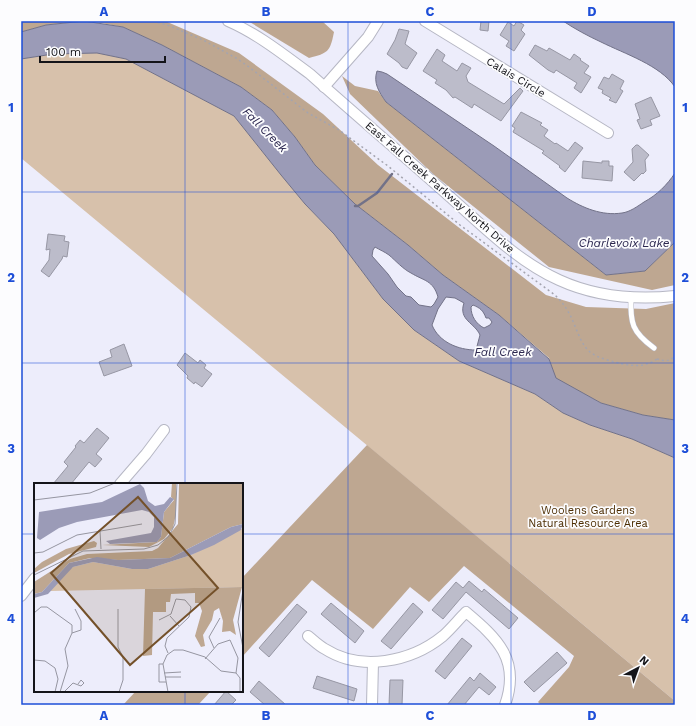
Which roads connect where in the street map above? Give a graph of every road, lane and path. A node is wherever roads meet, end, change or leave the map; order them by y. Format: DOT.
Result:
graph roads {
  1 [pos="153,21"];
  2 [pos="228,21"];
  3 [pos="378,21"];
  4 [pos="425,21"];
  5 [pos="324,86"];
  6 [pos="608,133"];
  7 [pos="675,296"];
  8 [pos="631,297"];
  9 [pos="654,348"];
  10 [pos="675,357"];
  11 [pos="164,430"];
  12 [pos="121,483"];
  13 [pos="34,579"];
  14 [pos="21,596"];
  15 [pos="308,636"];
  16 [pos="373,662"];
  17 [pos="372,705"];
  18 [pos="505,705"];
  1 -- 10 [label="path"];
  2 -- 5 [label="street, East Fall Creek Parkway North Drive"];
  3 -- 5 [label="street"];
  4 -- 6 [label="street, Calais Circle"];
  5 -- 8 [label="street, East Fall Creek Parkway North Drive"];
  7 -- 8 [label="street, East Fall Creek Parkway North Drive"];
  8 -- 9 [label="lane"];
  11 -- 12 [label="street"];
  13 -- 14 [label="street"];
  15 -- 16 [label="street"];
  16 -- 17 [label="street"];
  16 -- 18 [label="street"];
}
